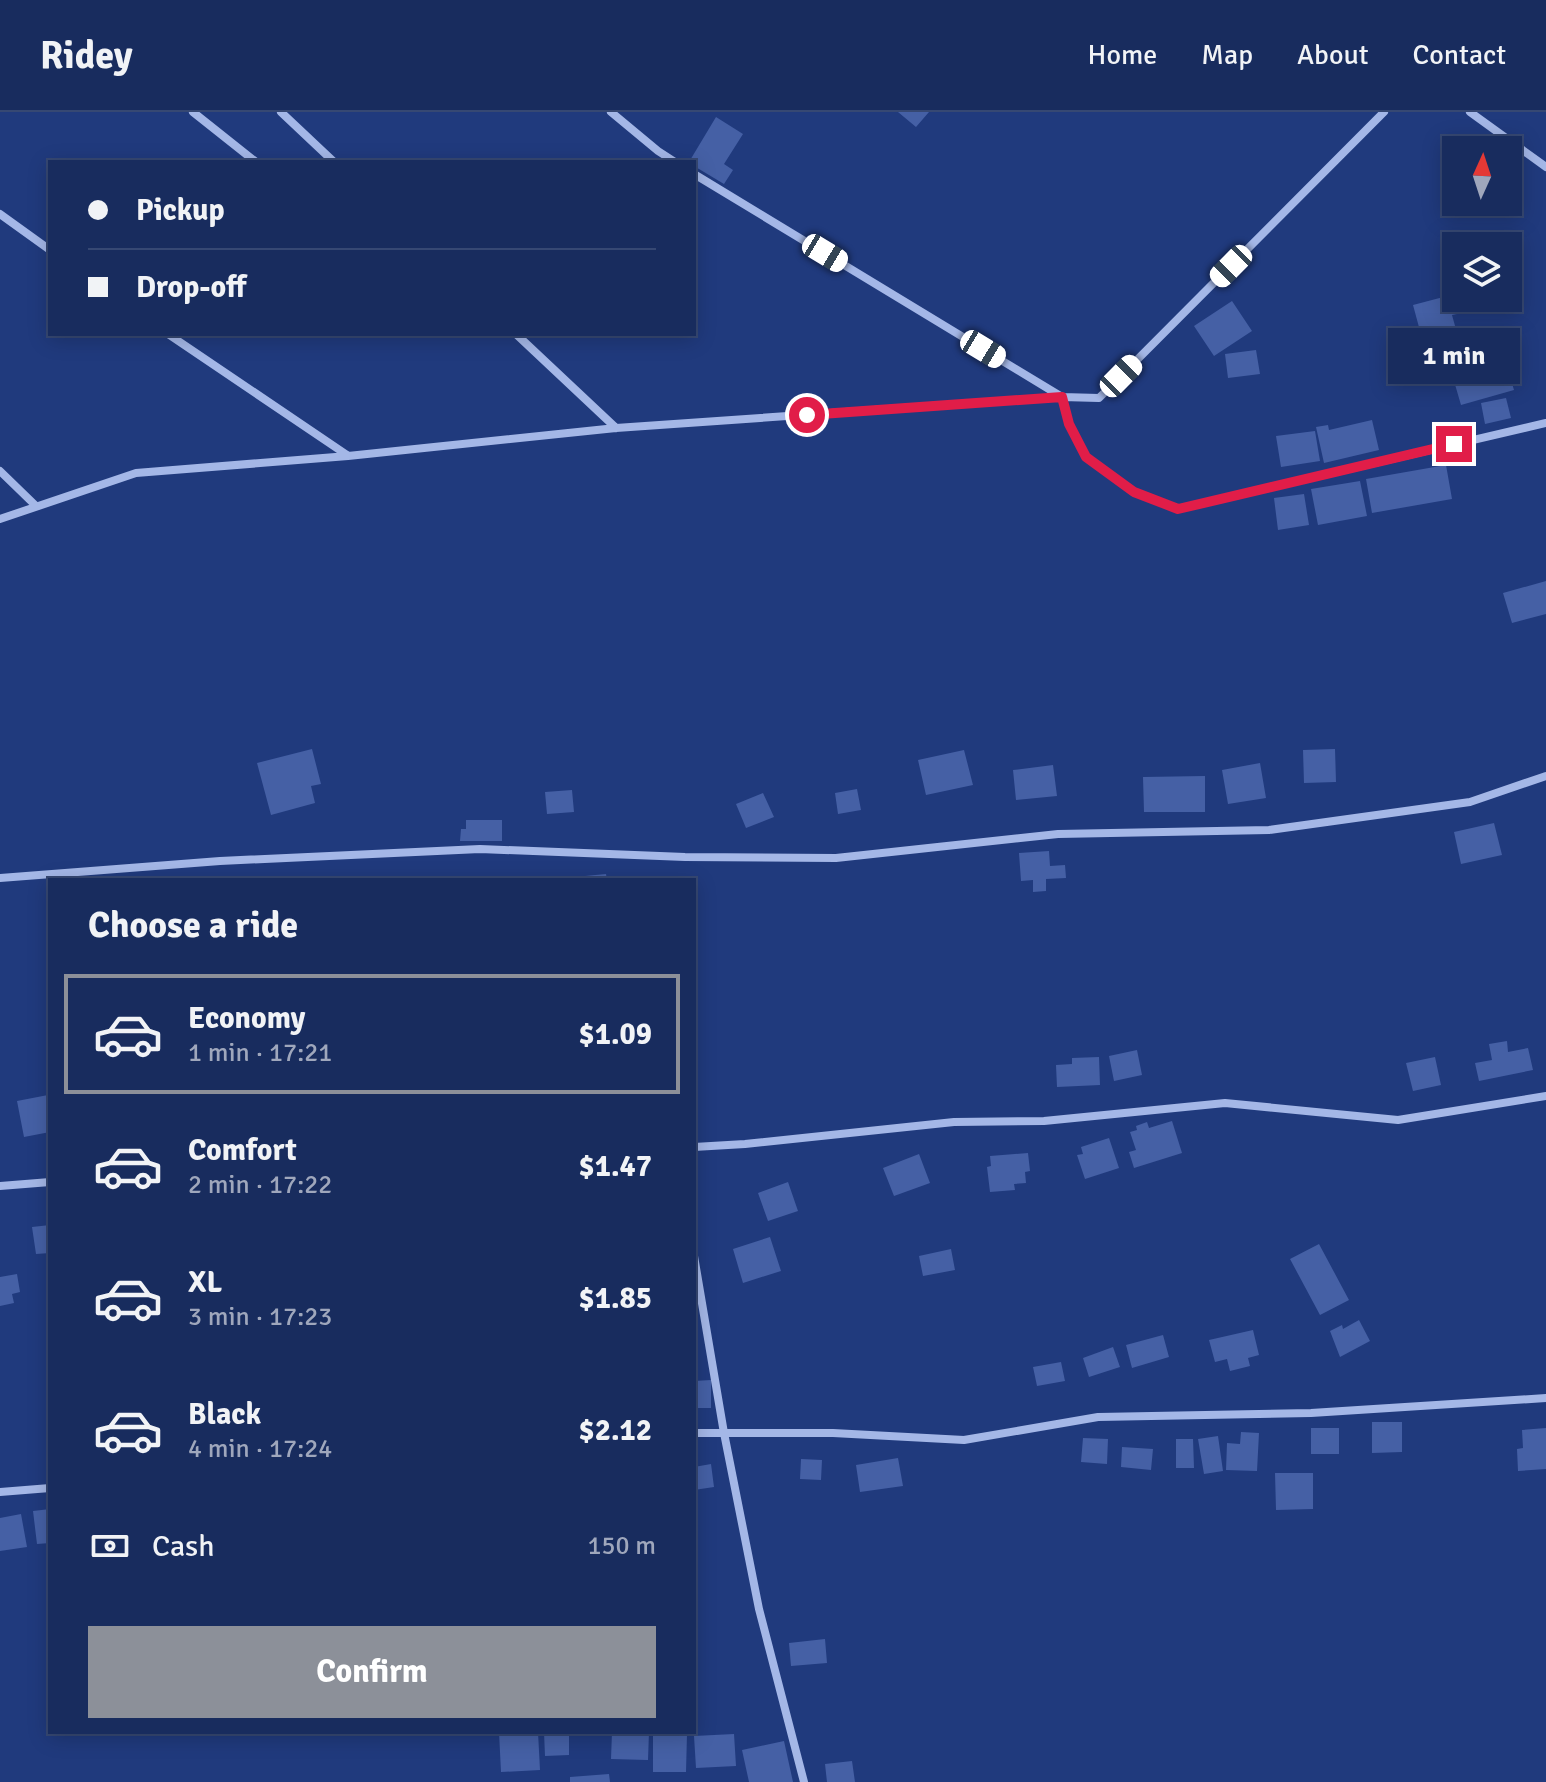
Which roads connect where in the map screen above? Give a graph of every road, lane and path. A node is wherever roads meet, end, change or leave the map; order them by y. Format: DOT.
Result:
graph roads {
  1 [pos="193,112"];
  2 [pos="281,112"];
  3 [pos="611,112"];
  4 [pos="1384,112"];
  5 [pos="1470,112"];
  6 [pos="253,160"];
  7 [pos="332,160"];
  8 [pos="672,160"];
  9 [pos="1546,167"];
  10 [pos="696,175"];
  11 [pos="0,214"];
  12 [pos="48,249"];
  13 [pos="171,336"];
  14 [pos="518,336"];
  15 [pos="1062,397"];
  16 [pos="1546,423"];
  17 [pos="616,428"];
  18 [pos="348,456"];
  19 [pos="0,471"];
  20 [pos="35,505"];
  21 [pos="0,519"];
  22 [pos="1546,776"];
  23 [pos="0,878"];
  24 [pos="1546,1096"];
  25 [pos="696,1147"];
  26 [pos="48,1182"];
  27 [pos="0,1186"];
  28 [pos="696,1268"];
  29 [pos="1546,1398"];
  30 [pos="696,1433"];
  31 [pos="724,1433"];
  32 [pos="48,1488"];
  33 [pos="0,1492"];
  34 [pos="804,1782"];
  1 -- 6 [label="street"];
  2 -- 7 [label="street"];
  3 -- 8 [label="street"];
  4 -- 15 [label="street"];
  5 -- 9 [label="street"];
  10 -- 15 [label="street"];
  11 -- 12 [label="street"];
  13 -- 18 [label="street"];
  14 -- 17 [label="street"];
  15 -- 16 [label="street"];
  15 -- 17 [label="street"];
  17 -- 18 [label="street"];
  18 -- 20 [label="street"];
  19 -- 20 [label="street"];
  20 -- 21 [label="street"];
  22 -- 23 [label="street"];
  24 -- 25 [label="street"];
  26 -- 27 [label="street"];
  28 -- 31 [label="street"];
  29 -- 31 [label="street"];
  30 -- 31 [label="street"];
  31 -- 34 [label="street"];
  32 -- 33 [label="street"];
}
